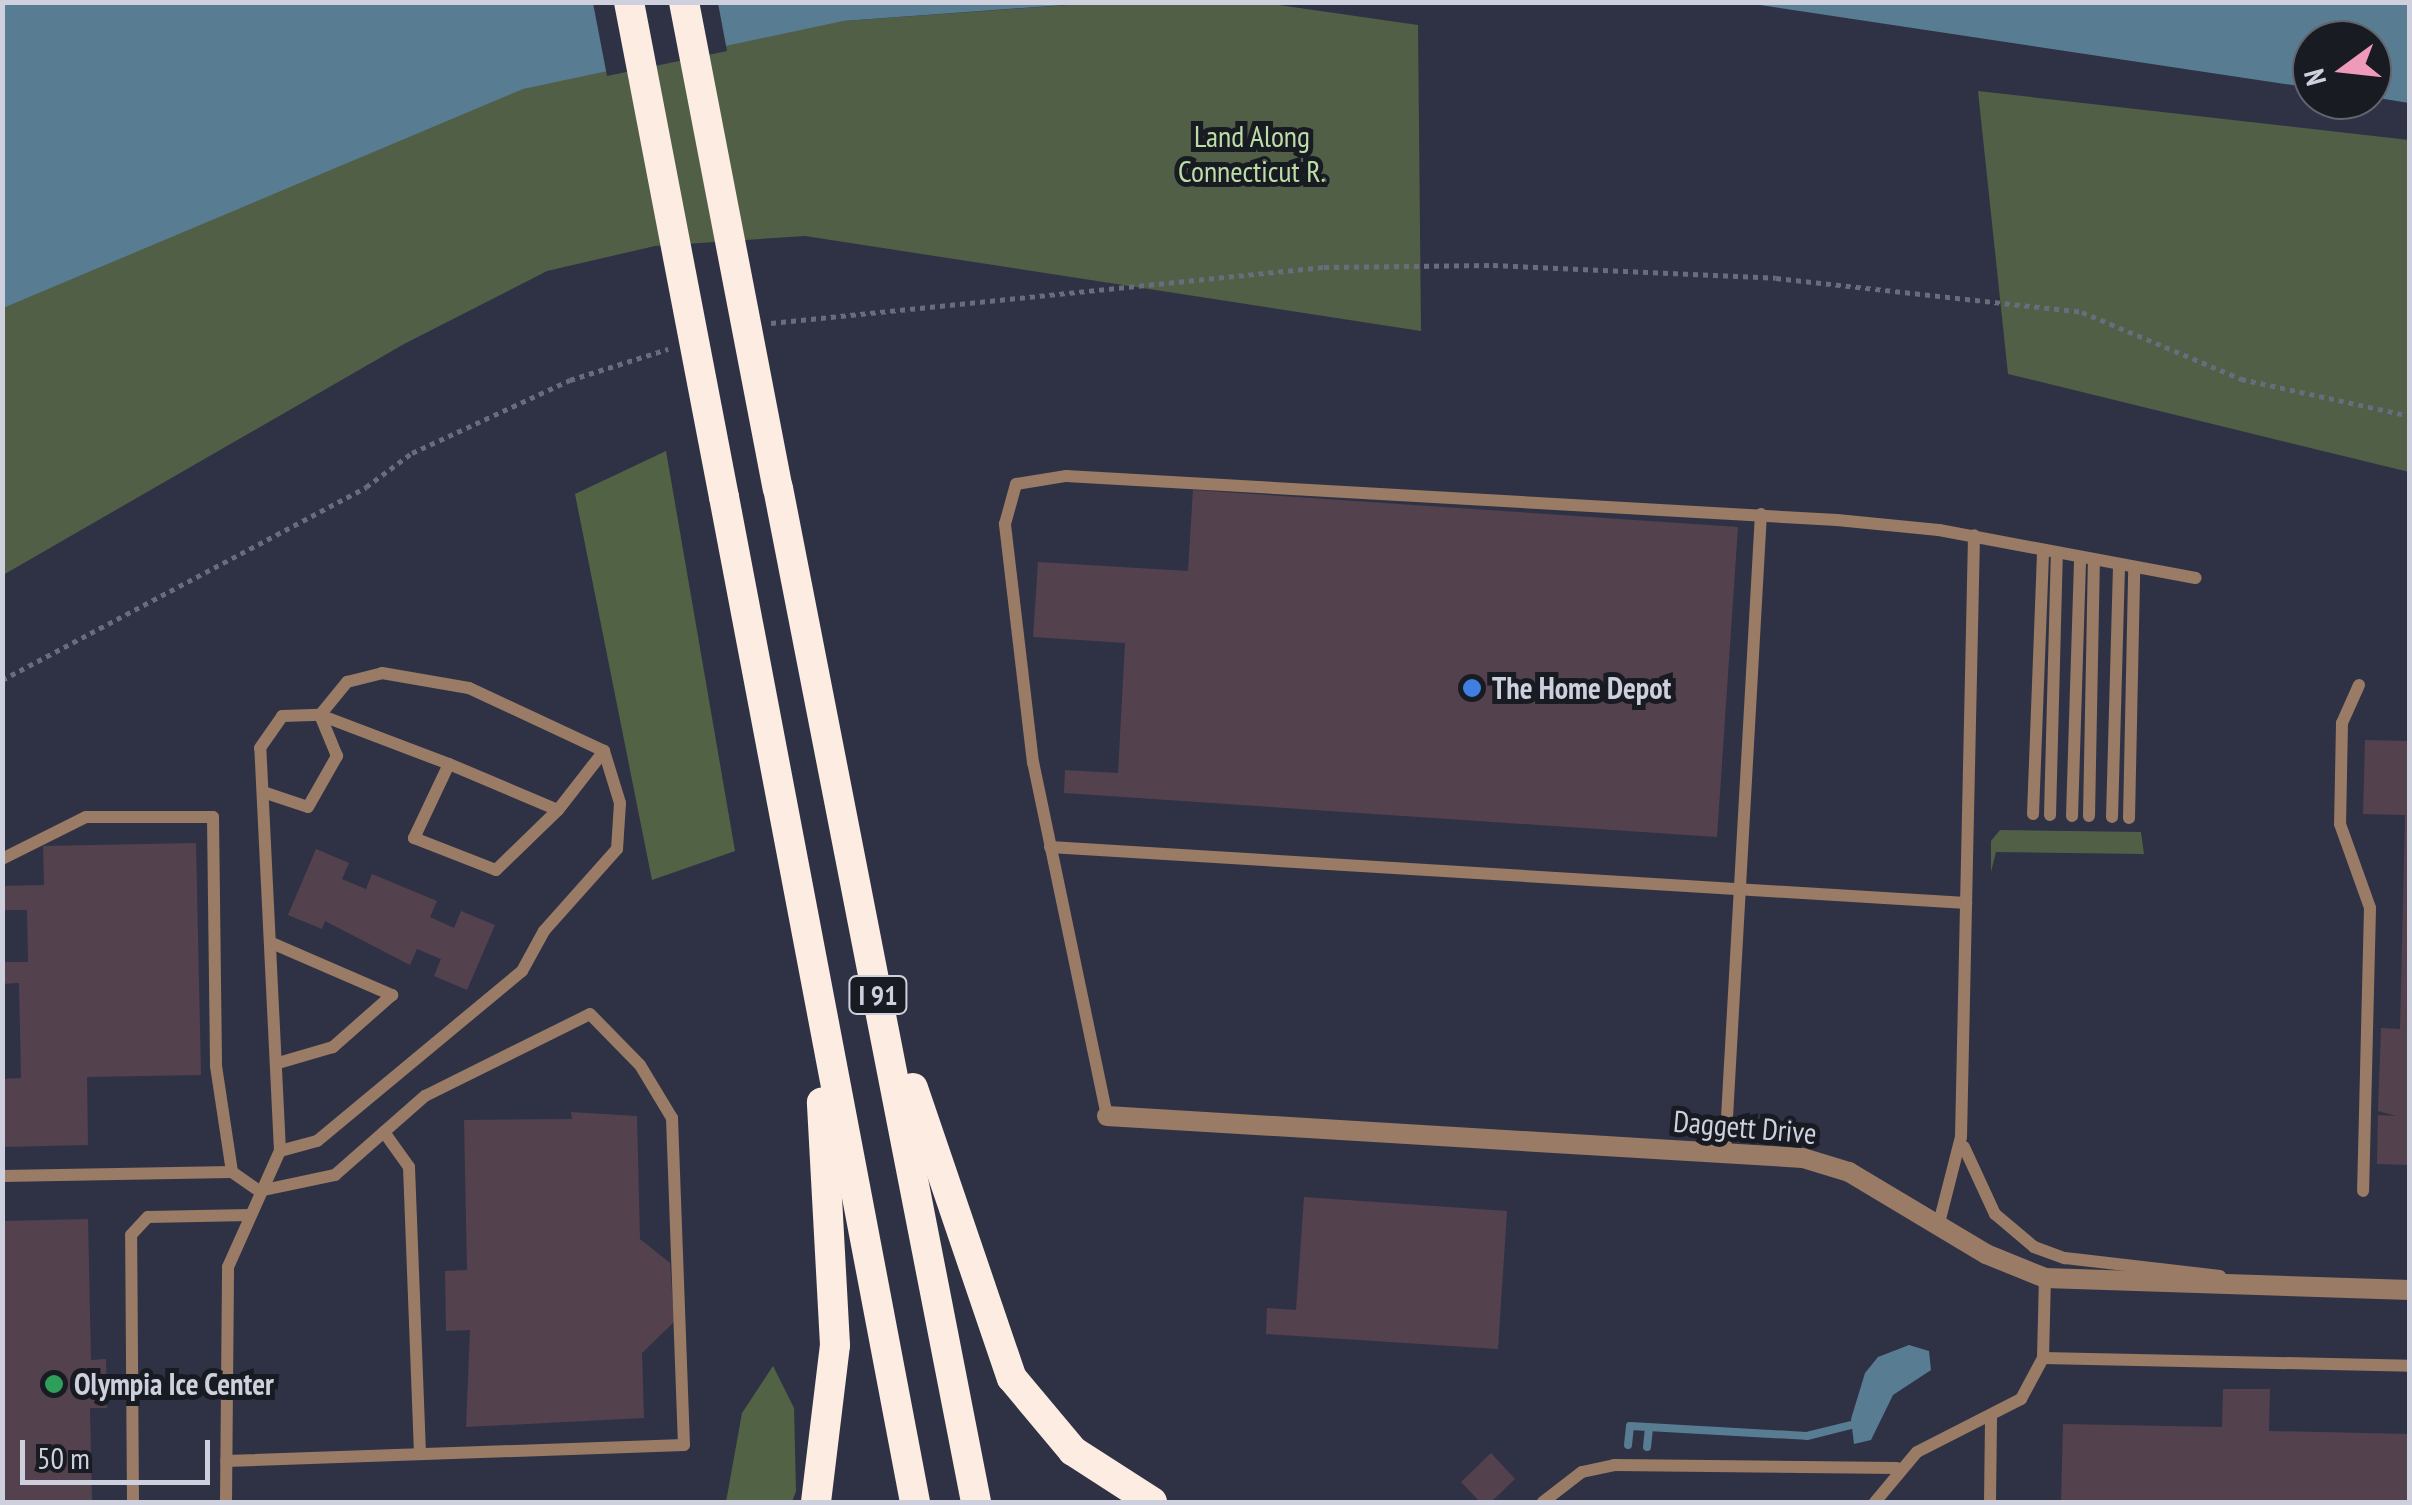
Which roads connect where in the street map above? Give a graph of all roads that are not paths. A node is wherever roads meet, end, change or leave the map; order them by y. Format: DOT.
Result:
graph roads {
  1 [pos="629,2"];
  2 [pos="684,2"];
  3 [pos="1761,514"];
  4 [pos="1974,536"];
  5 [pos="2050,552"];
  6 [pos="2087,559"];
  7 [pos="2118,566"];
  8 [pos="2134,569"];
  9 [pos="2196,578"];
  10 [pos="2359,685"];
  11 [pos="320,715"];
  12 [pos="604,751"];
  13 [pos="449,764"];
  14 [pos="263,792"];
  15 [pos="558,810"];
  16 [pos="2033,814"];
  17 [pos="2050,814"];
  18 [pos="2072,816"];
  19 [pos="2089,816"];
  20 [pos="2112,817"];
  21 [pos="2129,818"];
  22 [pos="1050,847"];
  23 [pos="2,859"];
  24 [pos="1742,889"];
  25 [pos="1966,902"];
  26 [pos="866,936"];
  27 [pos="274,944"];
  28 [pos="812,969"];
  29 [pos="278,1062"];
  30 [pos="1107,1116"];
  31 [pos="384,1132"];
  32 [pos="1961,1137"];
  33 [pos="280,1151"];
  34 [pos="1725,1153"];
  35 [pos="232,1172"];
  36 [pos="2,1176"];
  37 [pos="260,1191"];
  38 [pos="2363,1191"];
  39 [pos="250,1215"];
  40 [pos="1938,1226"];
  41 [pos="2045,1278"];
  42 [pos="2302,1286"];
  43 [pos="2410,1290"];
  44 [pos="2042,1358"];
  45 [pos="2410,1366"];
  46 [pos="1991,1418"];
  47 [pos="420,1454"];
  48 [pos="226,1460"];
  49 [pos="1897,1468"];
  50 [pos="133,1502"];
  51 [pos="226,1502"];
  52 [pos="816,1502"];
  53 [pos="916,1502"];
  54 [pos="976,1502"];
  55 [pos="1152,1502"];
  56 [pos="1542,1502"];
  57 [pos="1875,1502"];
  58 [pos="1990,1502"];
  1 -- 28 [label="highway, I 91, bridge"];
  2 -- 26 [label="highway, I 91, bridge"];
  3 -- 4 [label="lane"];
  3 -- 22 [label="lane"];
  3 -- 24 [label="lane"];
  4 -- 5 [label="lane"];
  4 -- 25 [label="lane"];
  5 -- 6 [label="lane"];
  5 -- 16 [label="lane"];
  5 -- 17 [label="lane"];
  6 -- 7 [label="lane"];
  6 -- 18 [label="lane"];
  6 -- 19 [label="lane"];
  7 -- 8 [label="lane"];
  7 -- 20 [label="lane"];
  8 -- 9 [label="lane"];
  8 -- 21 [label="lane"];
  10 -- 38 [label="lane"];
  11 -- 12 [label="lane"];
  11 -- 13 [label="lane"];
  11 -- 14 [label="lane"];
  11 -- 14 [label="lane"];
  12 -- 15 [label="lane"];
  12 -- 33 [label="lane"];
  13 -- 15 [label="lane"];
  13 -- 15 [label="lane"];
  14 -- 27 [label="lane"];
  22 -- 24 [label="lane"];
  22 -- 30 [label="lane"];
  23 -- 35 [label="lane"];
  24 -- 25 [label="lane"];
  24 -- 34 [label="lane"];
  25 -- 32 [label="lane"];
  26 -- 54 [label="highway, I 91"];
  26 -- 55 [label="highway"];
  27 -- 29 [label="lane"];
  27 -- 29 [label="lane"];
  28 -- 52 [label="highway"];
  28 -- 53 [label="highway, I 91"];
  29 -- 33 [label="lane"];
  30 -- 34 [label="street, Daggett Drive"];
  31 -- 37 [label="lane"];
  31 -- 47 [label="lane"];
  31 -- 47 [label="lane"];
  32 -- 40 [label="lane"];
  32 -- 42 [label="lane"];
  33 -- 37 [label="lane"];
  34 -- 40 [label="street, Daggett Drive"];
  35 -- 36 [label="lane"];
  35 -- 37 [label="lane"];
  37 -- 39 [label="lane"];
  39 -- 48 [label="lane"];
  39 -- 50 [label="lane"];
  40 -- 41 [label="street, Daggett Drive"];
  41 -- 42 [label="street, Daggett Drive"];
  41 -- 44 [label="lane"];
  42 -- 43 [label="street, Daggett Drive"];
  44 -- 45 [label="lane"];
  44 -- 46 [label="lane"];
  46 -- 49 [label="lane"];
  46 -- 58 [label="lane"];
  47 -- 48 [label="lane"];
  48 -- 51 [label="lane"];
  49 -- 56 [label="lane"];
  49 -- 57 [label="lane"];
}
